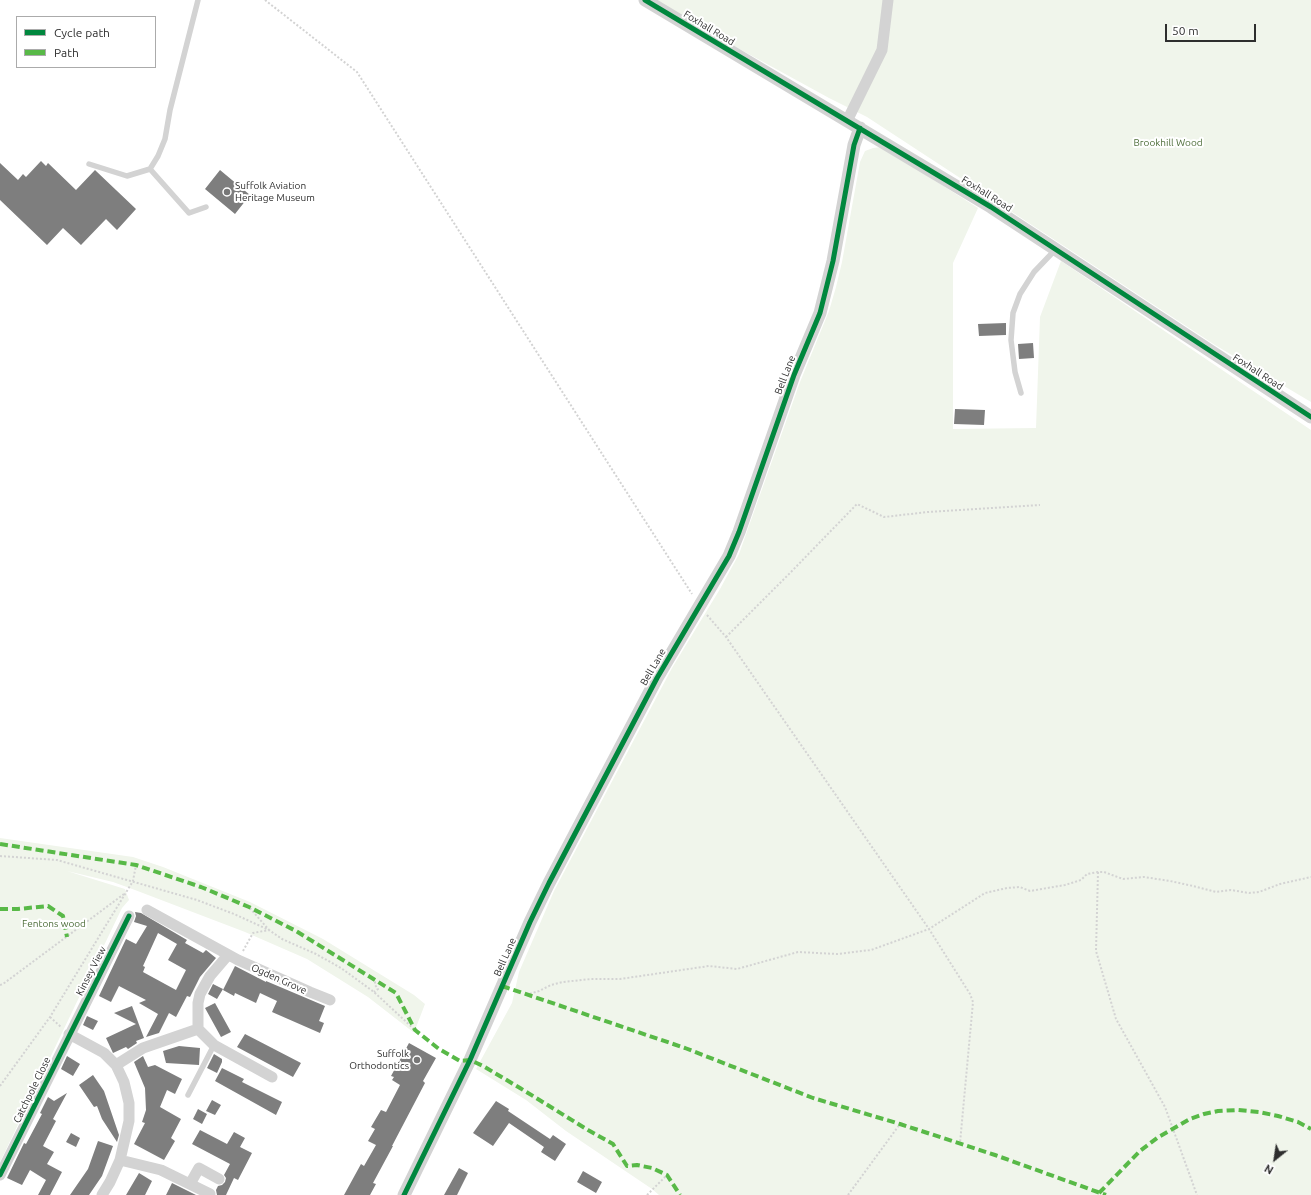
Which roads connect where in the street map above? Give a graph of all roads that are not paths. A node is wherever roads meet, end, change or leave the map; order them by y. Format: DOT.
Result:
graph roads {
  1 [pos="198,0"];
  2 [pos="645,0"];
  3 [pos="888,0"];
  4 [pos="847,121"];
  5 [pos="860,128"];
  6 [pos="89,164"];
  7 [pos="150,169"];
  8 [pos="206,207"];
  9 [pos="1056,249"];
  10 [pos="1021,393"];
  11 [pos="1311,417"];
  12 [pos="148,910"];
  13 [pos="129,916"];
  14 [pos="233,958"];
  15 [pos="330,1000"];
  16 [pos="198,1029"];
  17 [pos="69,1034"];
  18 [pos="214,1045"];
  19 [pos="116,1065"];
  20 [pos="272,1077"];
  21 [pos="188,1095"];
  22 [pos="120,1160"];
  23 [pos="0,1175"];
  24 [pos="219,1179"];
  25 [pos="190,1184"];
  26 [pos="210,1194"];
  27 [pos="102,1195"];
  28 [pos="404,1195"];
  1 -- 7 [label="lane"];
  2 -- 4 [label="street, Foxhall Road"];
  3 -- 4 [label="street"];
  4 -- 5 [label="street, Foxhall Road"];
  5 -- 9 [label="street, Foxhall Road"];
  5 -- 28 [label="street, Bell Lane"];
  6 -- 7 [label="lane"];
  7 -- 8 [label="lane"];
  9 -- 10 [label="lane"];
  9 -- 11 [label="street, Foxhall Road"];
  12 -- 14 [label="street, Ogden Grove"];
  13 -- 17 [label="street, Kinsey View"];
  14 -- 15 [label="street, Ogden Grove"];
  14 -- 16 [label="street"];
  16 -- 18 [label="street"];
  16 -- 19 [label="street"];
  17 -- 19 [label="street"];
  17 -- 23 [label="street, Catchpole Close"];
  18 -- 20 [label="street"];
  18 -- 21 [label="lane"];
  19 -- 22 [label="street"];
  22 -- 25 [label="street"];
  22 -- 27 [label="street"];
  24 -- 25 [label="street"];
  25 -- 26 [label="street"];
}
